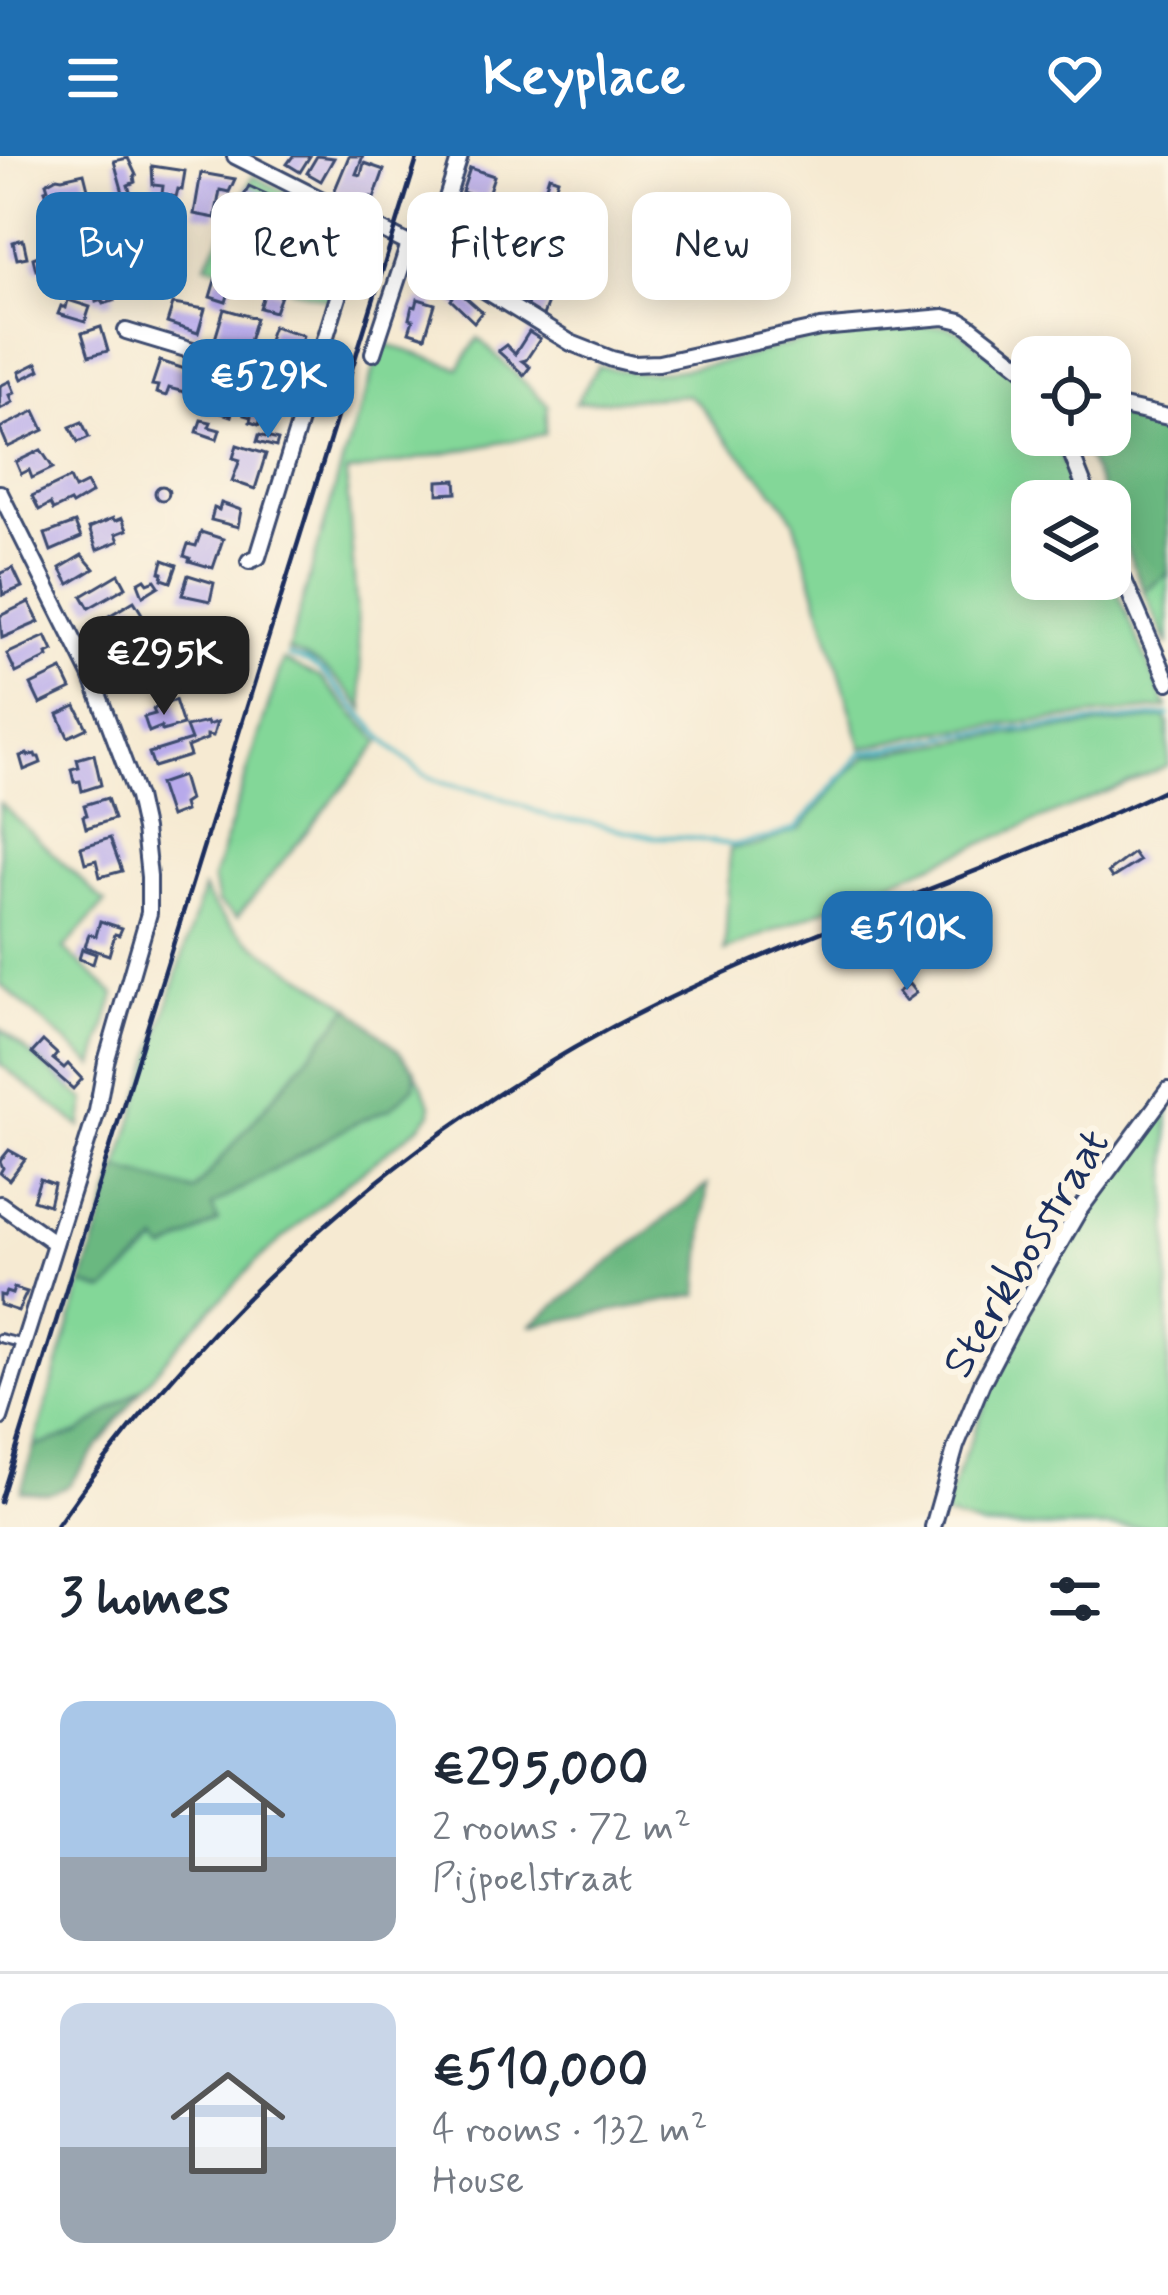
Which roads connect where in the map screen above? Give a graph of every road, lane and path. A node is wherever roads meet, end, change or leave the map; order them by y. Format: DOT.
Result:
graph roads {
  1 [pos="235,156"];
  2 [pos="460,156"];
  3 [pos="308,192"];
  4 [pos="449,192"];
  5 [pos="407,250"];
  6 [pos="338,300"];
  7 [pos="498,300"];
  8 [pos="126,331"];
  9 [pos="373,353"];
  10 [pos="1011,359"];
  11 [pos="312,387"];
  12 [pos="1131,408"];
  13 [pos="1168,416"];
  14 [pos="0,493"];
  15 [pos="249,561"];
  16 [pos="1131,597"];
  17 [pos="1168,682"];
  18 [pos="1168,1090"];
  19 [pos="0,1204"];
  20 [pos="56,1243"];
  21 [pos="0,1338"];
  22 [pos="23,1344"];
  23 [pos="0,1418"];
  24 [pos="933,1527"];
  1 -- 3 [label="street"];
  2 -- 4 [label="street"];
  5 -- 9 [label="street"];
  6 -- 11 [label="street"];
  7 -- 10 [label="street"];
  8 -- 11 [label="street"];
  11 -- 15 [label="street"];
  12 -- 13 [label="street"];
  14 -- 20 [label="street"];
  16 -- 17 [label="street"];
  18 -- 24 [label="street, Sterkbosstraat"];
  19 -- 20 [label="street"];
  20 -- 22 [label="street"];
  21 -- 22 [label="lane"];
  22 -- 23 [label="street"];
}
